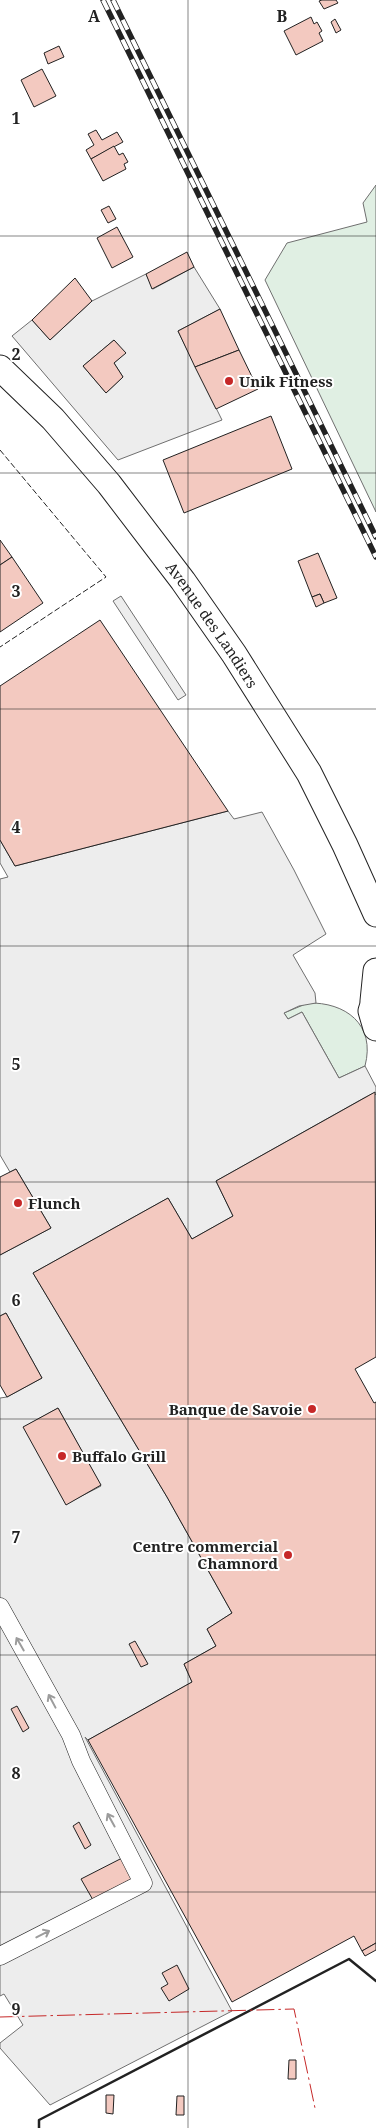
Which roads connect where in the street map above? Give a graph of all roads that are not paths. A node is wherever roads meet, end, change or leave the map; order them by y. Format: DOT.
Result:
graph roads {
  1 [pos="0,368"];
  2 [pos="376,914"];
  3 [pos="376,971"];
  4 [pos="374,998"];
  5 [pos="376,1028"];
  6 [pos="0,1607"];
  7 [pos="0,1956"];
  1 -- 2 [label="main road, Avenue des Landiers"];
  3 -- 4 [label="main road"];
  4 -- 5 [label="main road"];
  7 -- 6 [label="street, one-way"];
}
